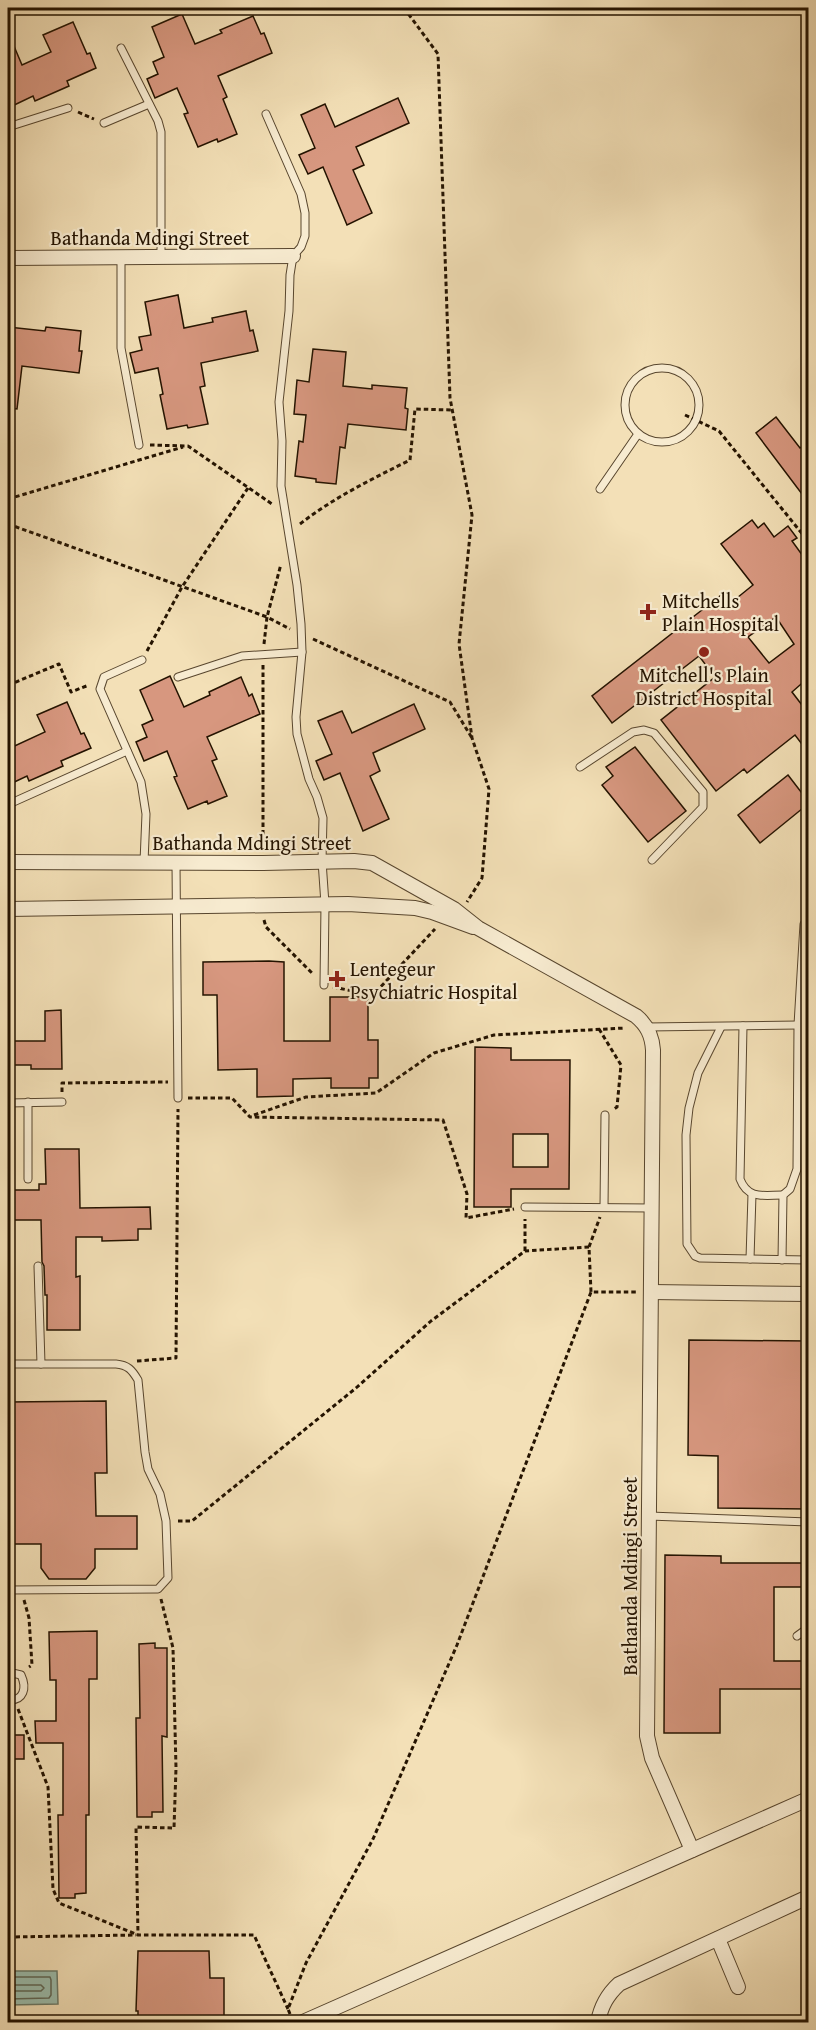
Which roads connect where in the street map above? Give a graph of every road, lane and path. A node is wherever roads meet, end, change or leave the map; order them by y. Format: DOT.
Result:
graph roads {
  1 [pos="404,8"];
  2 [pos="121,48"];
  3 [pos="149,104"];
  4 [pos="68,108"];
  5 [pos="266,114"];
  6 [pos="104,123"];
  7 [pos="8,127"];
  8 [pos="293,256"];
  9 [pos="121,257"];
  10 [pos="160,257"];
  11 [pos="8,258"];
  12 [pos="452,410"];
  13 [pos="686,415"];
  14 [pos="695,420"];
  15 [pos="638,434"];
  16 [pos="139,445"];
  17 [pos="188,446"];
  18 [pos="248,488"];
  19 [pos="600,489"];
  20 [pos="8,494"];
  21 [pos="9,499"];
  22 [pos="275,506"];
  23 [pos="8,524"];
  24 [pos="289,533"];
  25 [pos="808,542"];
  26 [pos="182,587"];
  27 [pos="267,617"];
  28 [pos="301,634"];
  29 [pos="302,652"];
  30 [pos="262,655"];
  31 [pos="142,660"];
  32 [pos="178,676"];
  33 [pos="102,681"];
  34 [pos="8,684"];
  35 [pos="472,738"];
  36 [pos="127,751"];
  37 [pos="580,767"];
  38 [pos="9,804"];
  39 [pos="652,860"];
  40 [pos="322,861"];
  41 [pos="8,862"];
  42 [pos="144,862"];
  43 [pos="176,863"];
  44 [pos="263,863"];
  45 [pos="326,904"];
  46 [pos="261,905"];
  47 [pos="176,906"];
  48 [pos="8,909"];
  49 [pos="463,920"];
  50 [pos="804,924"];
  51 [pos="804,981"];
  52 [pos="324,985"];
  53 [pos="798,1017"];
  54 [pos="808,1017"];
  55 [pos="798,1025"];
  56 [pos="743,1026"];
  57 [pos="646,1027"];
  58 [pos="721,1027"];
  59 [pos="599,1029"];
  60 [pos="178,1098"];
  61 [pos="8,1102"];
  62 [pos="28,1102"];
  63 [pos="62,1102"];
  64 [pos="605,1115"];
  65 [pos="250,1117"];
  66 [pos="28,1179"];
  67 [pos="752,1194"];
  68 [pos="783,1196"];
  69 [pos="525,1206"];
  70 [pos="604,1207"];
  71 [pos="651,1208"];
  72 [pos="589,1247"];
  73 [pos="525,1251"];
  74 [pos="750,1259"];
  75 [pos="782,1260"];
  76 [pos="808,1260"];
  77 [pos="38,1266"];
  78 [pos="591,1292"];
  79 [pos="651,1292"];
  80 [pos="808,1294"];
  81 [pos="8,1364"];
  82 [pos="41,1364"];
  83 [pos="116,1364"];
  84 [pos="649,1516"];
  85 [pos="166,1521"];
  86 [pos="808,1522"];
  87 [pos="158,1589"];
  88 [pos="8,1590"];
  89 [pos="21,1590"];
  90 [pos="808,1628"];
  91 [pos="797,1636"];
  92 [pos="8,1672"];
  93 [pos="21,1675"];
  94 [pos="11,1700"];
  95 [pos="808,1799"];
  96 [pos="692,1850"];
  97 [pos="808,1897"];
  98 [pos="138,1935"];
  99 [pos="8,1937"];
  100 [pos="718,1939"];
  101 [pos="738,1987"];
  102 [pos="288,2009"];
  103 [pos="293,2022"];
  104 [pos="303,2022"];
  105 [pos="598,2022"];
  1 -- 12 [label="path"];
  2 -- 3 [label="lane"];
  3 -- 6 [label="lane"];
  3 -- 10 [label="lane"];
  4 -- 6 [label="path"];
  4 -- 7 [label="lane"];
  5 -- 8 [label="lane"];
  8 -- 10 [label="street, Bathanda Mdingi Street"];
  8 -- 24 [label="lane"];
  9 -- 10 [label="street, Bathanda Mdingi Street"];
  9 -- 11 [label="street, Bathanda Mdingi Street"];
  9 -- 16 [label="lane"];
  12 -- 24 [label="path"];
  12 -- 35 [label="path"];
  13 -- 14 [label="path"];
  14 -- 15 [label="lane"];
  14 -- 15 [label="lane"];
  14 -- 25 [label="path"];
  15 -- 19 [label="lane"];
  16 -- 17 [label="path"];
  17 -- 18 [label="path"];
  17 -- 21 [label="path"];
  18 -- 22 [label="path"];
  18 -- 26 [label="path"];
  20 -- 21 [label="path"];
  23 -- 26 [label="path"];
  24 -- 27 [label="path"];
  24 -- 28 [label="lane"];
  26 -- 27 [label="path"];
  26 -- 31 [label="path"];
  27 -- 28 [label="path"];
  27 -- 30 [label="path"];
  28 -- 29 [label="lane"];
  28 -- 35 [label="path"];
  29 -- 30 [label="lane"];
  29 -- 40 [label="lane"];
  30 -- 32 [label="lane"];
  30 -- 44 [label="path"];
  31 -- 33 [label="lane"];
  33 -- 34 [label="path"];
  33 -- 36 [label="lane"];
  35 -- 49 [label="path"];
  36 -- 38 [label="lane"];
  36 -- 42 [label="lane"];
  37 -- 39 [label="lane"];
  40 -- 44 [label="street, Bathanda Mdingi Street"];
  40 -- 45 [label="lane"];
  40 -- 49 [label="street, Bathanda Mdingi Street"];
  41 -- 42 [label="street, Bathanda Mdingi Street"];
  42 -- 43 [label="street, Bathanda Mdingi Street"];
  43 -- 44 [label="street, Bathanda Mdingi Street"];
  43 -- 47 [label="lane"];
  45 -- 46 [label="street, Bathanda Mdingi Street"];
  45 -- 49 [label="street, Bathanda Mdingi Street"];
  45 -- 52 [label="lane"];
  46 -- 47 [label="street, Bathanda Mdingi Street"];
  46 -- 52 [label="path"];
  47 -- 48 [label="street, Bathanda Mdingi Street"];
  47 -- 60 [label="lane"];
  49 -- 52 [label="path"];
  49 -- 57 [label="street, Bathanda Mdingi Street"];
  50 -- 51 [label="lane"];
  51 -- 53 [label="lane"];
  53 -- 54 [label="lane"];
  53 -- 55 [label="lane"];
  55 -- 56 [label="lane"];
  55 -- 68 [label="lane"];
  56 -- 58 [label="lane"];
  56 -- 67 [label="lane"];
  57 -- 58 [label="lane"];
  57 -- 59 [label="path"];
  57 -- 71 [label="street, Bathanda Mdingi Street"];
  58 -- 74 [label="lane"];
  59 -- 64 [label="path"];
  59 -- 65 [label="path"];
  60 -- 63 [label="path"];
  60 -- 65 [label="path"];
  60 -- 83 [label="path"];
  61 -- 62 [label="lane"];
  62 -- 63 [label="lane"];
  62 -- 66 [label="lane"];
  64 -- 70 [label="lane"];
  65 -- 69 [label="path"];
  67 -- 68 [label="lane"];
  67 -- 74 [label="lane"];
  68 -- 75 [label="lane"];
  69 -- 70 [label="lane"];
  69 -- 73 [label="path"];
  70 -- 71 [label="lane"];
  70 -- 72 [label="path"];
  71 -- 79 [label="street, Bathanda Mdingi Street"];
  72 -- 73 [label="path"];
  72 -- 78 [label="path"];
  73 -- 85 [label="path"];
  74 -- 75 [label="lane"];
  75 -- 76 [label="lane"];
  77 -- 82 [label="lane"];
  78 -- 79 [label="path"];
  78 -- 102 [label="path"];
  79 -- 80 [label="street"];
  79 -- 84 [label="street, Bathanda Mdingi Street"];
  81 -- 82 [label="lane"];
  82 -- 83 [label="lane"];
  83 -- 85 [label="lane"];
  84 -- 86 [label="lane"];
  84 -- 96 [label="street, Bathanda Mdingi Street"];
  85 -- 87 [label="lane"];
  87 -- 89 [label="lane"];
  87 -- 98 [label="path"];
  88 -- 89 [label="lane"];
  89 -- 93 [label="path"];
  90 -- 91 [label="lane"];
  92 -- 93 [label="lane"];
  93 -- 94 [label="lane"];
  94 -- 98 [label="path"];
  95 -- 96 [label="street"];
  96 -- 104 [label="street"];
  97 -- 100 [label="street"];
  98 -- 99 [label="path"];
  98 -- 102 [label="path"];
  100 -- 101 [label="street"];
  100 -- 105 [label="street"];
  102 -- 103 [label="path"];
}
